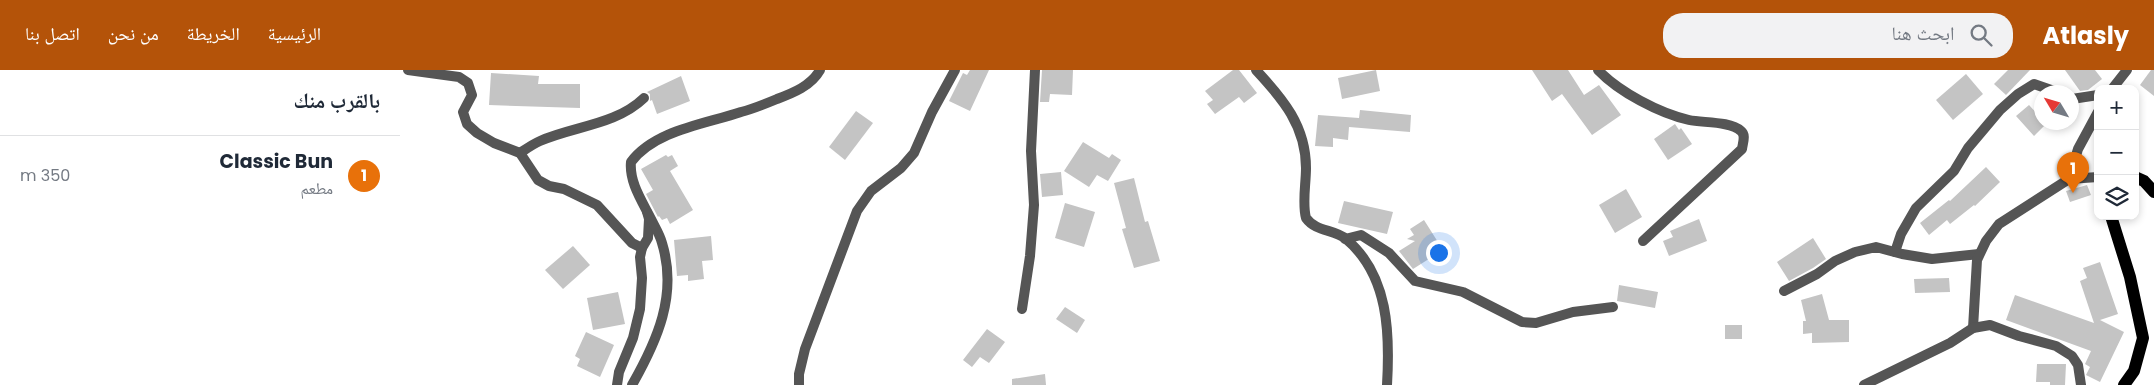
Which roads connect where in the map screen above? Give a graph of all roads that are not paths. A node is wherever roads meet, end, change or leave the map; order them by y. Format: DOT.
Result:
graph roads {
  1 [pos="408,70"];
  2 [pos="820,70"];
  3 [pos="955,70"];
  4 [pos="1035,70"];
  5 [pos="1256,70"];
  6 [pos="1598,70"];
  7 [pos="2127,70"];
  8 [pos="2037,85"];
  9 [pos="2115,85"];
  10 [pos="2094,96"];
  11 [pos="644,98"];
  12 [pos="2079,98"];
  13 [pos="2094,119"];
  14 [pos="520,153"];
  15 [pos="2094,177"];
  16 [pos="2068,179"];
  17 [pos="2139,179"];
  18 [pos="2154,192"];
  19 [pos="646,209"];
  20 [pos="2111,220"];
  21 [pos="1345,238"];
  22 [pos="1644,241"];
  23 [pos="642,248"];
  24 [pos="1895,252"];
  25 [pos="1980,254"];
  26 [pos="1784,291"];
  27 [pos="1613,307"];
  28 [pos="1022,309"];
  29 [pos="1973,328"];
  30 [pos="618,385"];
  31 [pos="632,385"];
  32 [pos="799,385"];
  33 [pos="1387,385"];
  34 [pos="1864,385"];
  35 [pos="2081,385"];
  36 [pos="2124,385"];
  1 -- 14 [label="street"];
  2 -- 19 [label="street"];
  3 -- 32 [label="street"];
  4 -- 28 [label="street"];
  5 -- 21 [label="street"];
  6 -- 22 [label="street"];
  7 -- 9 [label="street"];
  8 -- 24 [label="street"];
  10 -- 12 [label="street"];
  11 -- 14 [label="street"];
  13 -- 16 [label="street"];
  14 -- 23 [label="street"];
  15 -- 16 [label="street"];
  16 -- 25 [label="street"];
  17 -- 18 [label="main road"];
  19 -- 23 [label="street"];
  19 -- 31 [label="street"];
  20 -- 36 [label="main road"];
  21 -- 27 [label="street"];
  21 -- 33 [label="street"];
  23 -- 30 [label="street"];
  24 -- 25 [label="street"];
  24 -- 26 [label="street"];
  25 -- 29 [label="street"];
  29 -- 34 [label="street"];
  29 -- 35 [label="street"];
}
